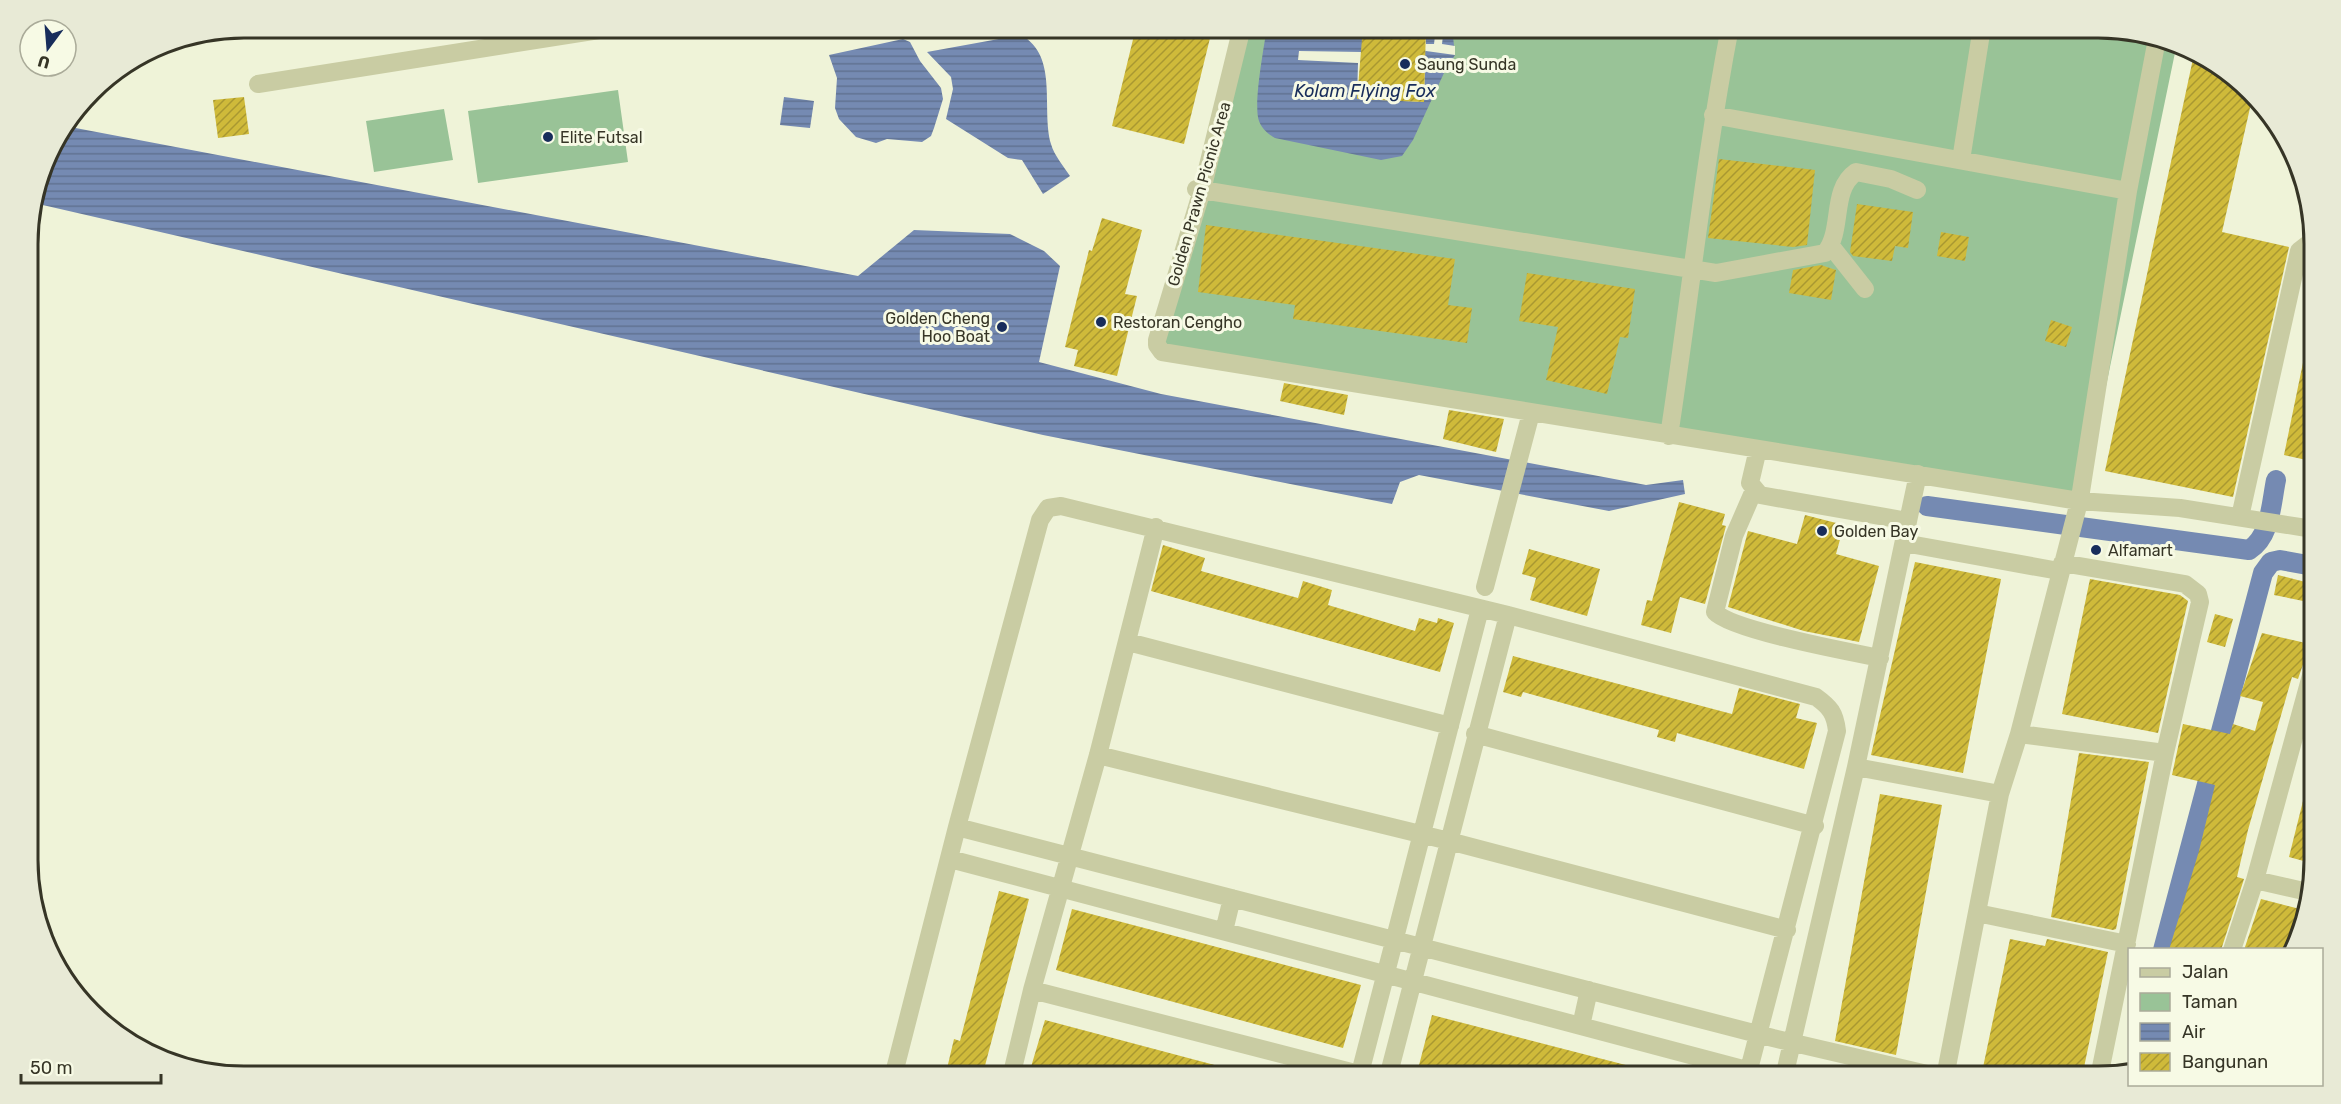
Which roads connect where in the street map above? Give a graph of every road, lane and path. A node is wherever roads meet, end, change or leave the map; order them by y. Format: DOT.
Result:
graph roads {
  1 [pos="549,38"];
  2 [pos="1239,38"];
  3 [pos="1728,38"];
  4 [pos="1980,38"];
  5 [pos="2156,46"];
  6 [pos="258,84"];
  7 [pos="1713,115"];
  8 [pos="1961,160"];
  9 [pos="1917,189"];
  10 [pos="1199,190"];
  11 [pos="2128,191"];
  12 [pos="1831,246"];
  13 [pos="2304,247"];
  14 [pos="1694,269"];
  15 [pos="1865,290"];
  16 [pos="1531,413"];
  17 [pos="1669,436"];
  18 [pos="1758,450"];
  19 [pos="1918,474"];
  20 [pos="1754,490"];
  21 [pos="2077,508"];
  22 [pos="2242,517"];
  23 [pos="1908,521"];
  24 [pos="1156,527"];
  25 [pos="2304,528"];
  26 [pos="1904,543"];
  27 [pos="2062,562"];
  28 [pos="1485,587"];
  29 [pos="1480,609"];
  30 [pos="1508,615"];
  31 [pos="1128,642"];
  32 [pos="1880,658"];
  33 [pos="2304,701"];
  34 [pos="1450,726"];
  35 [pos="1475,734"];
  36 [pos="2019,734"];
  37 [pos="2165,753"];
  38 [pos="1098,754"];
  39 [pos="1856,767"];
  40 [pos="2000,794"];
  41 [pos="1815,826"];
  42 [pos="957,827"];
  43 [pos="1422,836"];
  44 [pos="1449,841"];
  45 [pos="1070,856"];
  46 [pos="950,858"];
  47 [pos="2255,880"];
  48 [pos="1060,888"];
  49 [pos="2302,891"];
  50 [pos="1232,898"];
  51 [pos="1977,913"];
  52 [pos="1787,930"];
  53 [pos="1224,931"];
  54 [pos="1394,940"];
  55 [pos="2127,944"];
  56 [pos="1422,946"];
  57 [pos="2233,948"];
  58 [pos="1386,974"];
  59 [pos="1413,981"];
  60 [pos="1032,990"];
  61 [pos="1588,990"];
  62 [pos="1581,1026"];
  63 [pos="1759,1035"];
  64 [pos="1792,1043"];
  65 [pos="896,1066"];
  66 [pos="1014,1066"];
  67 [pos="1324,1066"];
  68 [pos="1361,1066"];
  69 [pos="1391,1066"];
  70 [pos="1720,1066"];
  71 [pos="1750,1066"];
  72 [pos="1787,1066"];
  73 [pos="1892,1066"];
  74 [pos="1947,1066"];
  75 [pos="2100,1066"];
  1 -- 6 [label="street"];
  2 -- 10 [label="street, Golden Prawn Picnic Area"];
  3 -- 7 [label="street"];
  4 -- 8 [label="street"];
  5 -- 11 [label="street"];
  7 -- 8 [label="street"];
  7 -- 14 [label="street"];
  8 -- 11 [label="street"];
  9 -- 12 [label="street"];
  10 -- 14 [label="street"];
  10 -- 16 [label="street, Golden Prawn Picnic Area"];
  11 -- 21 [label="street"];
  12 -- 14 [label="street"];
  12 -- 15 [label="street"];
  13 -- 22 [label="street"];
  14 -- 17 [label="street"];
  16 -- 17 [label="street"];
  16 -- 28 [label="street"];
  17 -- 18 [label="street"];
  18 -- 19 [label="street"];
  18 -- 20 [label="street"];
  19 -- 21 [label="street"];
  19 -- 23 [label="street"];
  20 -- 23 [label="street"];
  20 -- 32 [label="street"];
  21 -- 22 [label="street"];
  21 -- 27 [label="street"];
  22 -- 25 [label="street"];
  23 -- 26 [label="street"];
  24 -- 29 [label="street"];
  24 -- 31 [label="street"];
  24 -- 42 [label="street"];
  26 -- 27 [label="street"];
  26 -- 32 [label="street"];
  27 -- 36 [label="street"];
  27 -- 37 [label="street"];
  29 -- 30 [label="street"];
  29 -- 34 [label="street"];
  30 -- 35 [label="street"];
  30 -- 41 [label="street"];
  31 -- 34 [label="street"];
  31 -- 38 [label="street"];
  32 -- 39 [label="street"];
  33 -- 47 [label="street"];
  34 -- 43 [label="street"];
  35 -- 41 [label="street"];
  35 -- 44 [label="street"];
  36 -- 37 [label="street"];
  36 -- 40 [label="street"];
  37 -- 55 [label="street"];
  38 -- 43 [label="street"];
  38 -- 45 [label="street"];
  39 -- 40 [label="street"];
  39 -- 64 [label="street"];
  40 -- 51 [label="street"];
  41 -- 52 [label="street"];
  42 -- 45 [label="street"];
  42 -- 46 [label="street"];
  43 -- 44 [label="street"];
  43 -- 54 [label="street"];
  44 -- 52 [label="street"];
  44 -- 56 [label="street"];
  45 -- 48 [label="street"];
  45 -- 50 [label="street"];
  46 -- 48 [label="street"];
  46 -- 65 [label="street"];
  47 -- 49 [label="street"];
  47 -- 57 [label="street"];
  48 -- 53 [label="street"];
  48 -- 60 [label="street"];
  50 -- 53 [label="street"];
  50 -- 54 [label="street"];
  51 -- 55 [label="street"];
  51 -- 74 [label="street"];
  52 -- 63 [label="street"];
  53 -- 58 [label="street"];
  54 -- 56 [label="street"];
  54 -- 58 [label="street"];
  55 -- 75 [label="street"];
  56 -- 59 [label="street"];
  56 -- 61 [label="street"];
  58 -- 59 [label="street"];
  58 -- 68 [label="street"];
  59 -- 62 [label="street"];
  59 -- 69 [label="street"];
  60 -- 66 [label="street"];
  60 -- 67 [label="street"];
  61 -- 62 [label="street"];
  61 -- 63 [label="street"];
  62 -- 70 [label="street"];
  63 -- 64 [label="street"];
  63 -- 71 [label="street"];
  64 -- 72 [label="street"];
  64 -- 73 [label="street"];
}
